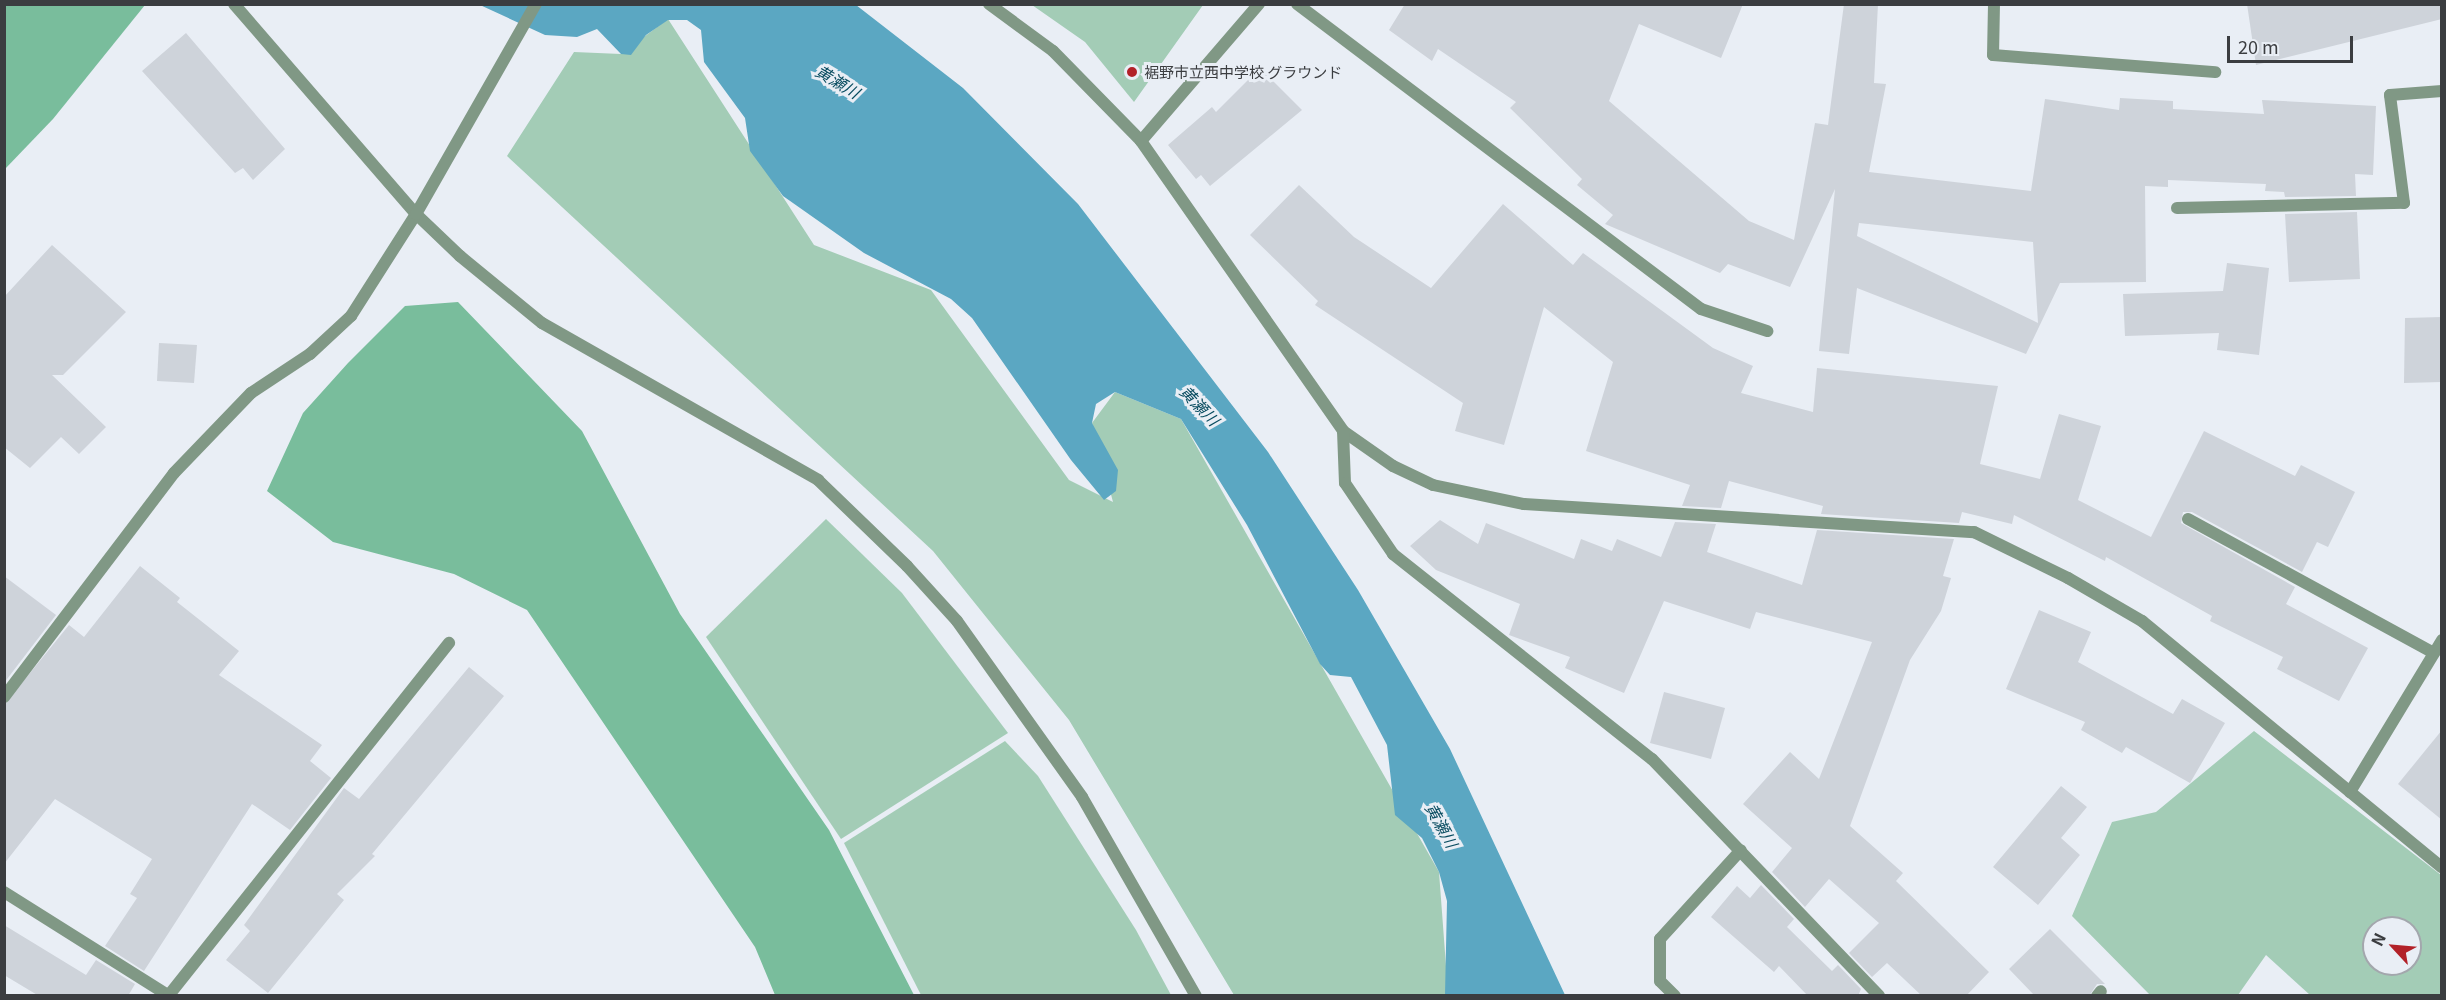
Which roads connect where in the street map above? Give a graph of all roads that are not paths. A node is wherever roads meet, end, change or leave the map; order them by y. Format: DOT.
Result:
graph roads {
  1 [pos="234,4"];
  2 [pos="537,4"];
  3 [pos="989,4"];
  4 [pos="1259,4"];
  5 [pos="1297,4"];
  6 [pos="1994,4"];
  7 [pos="2215,72"];
  8 [pos="2442,91"];
  9 [pos="1141,141"];
  10 [pos="2177,208"];
  11 [pos="416,214"];
  12 [pos="1767,331"];
  13 [pos="1343,431"];
  14 [pos="2188,519"];
  15 [pos="2442,640"];
  16 [pos="449,643"];
  17 [pos="2434,653"];
  18 [pos="4,696"];
  19 [pos="2350,792"];
  20 [pos="1741,850"];
  21 [pos="2442,867"];
  22 [pos="4,892"];
  23 [pos="169,995"];
  24 [pos="1196,996"];
  25 [pos="1675,996"];
  26 [pos="1879,996"];
  1 -- 11 [label="street"];
  2 -- 11 [label="street"];
  3 -- 9 [label="street"];
  4 -- 9 [label="street"];
  5 -- 12 [label="street"];
  6 -- 7 [label="street"];
  8 -- 10 [label="street"];
  9 -- 13 [label="street"];
  11 -- 18 [label="street"];
  11 -- 24 [label="street"];
  13 -- 19 [label="street"];
  13 -- 20 [label="street"];
  14 -- 17 [label="street"];
  15 -- 17 [label="street"];
  16 -- 23 [label="street"];
  17 -- 19 [label="street"];
  19 -- 21 [label="street"];
  20 -- 25 [label="street"];
  20 -- 26 [label="street"];
  22 -- 23 [label="street"];
}
